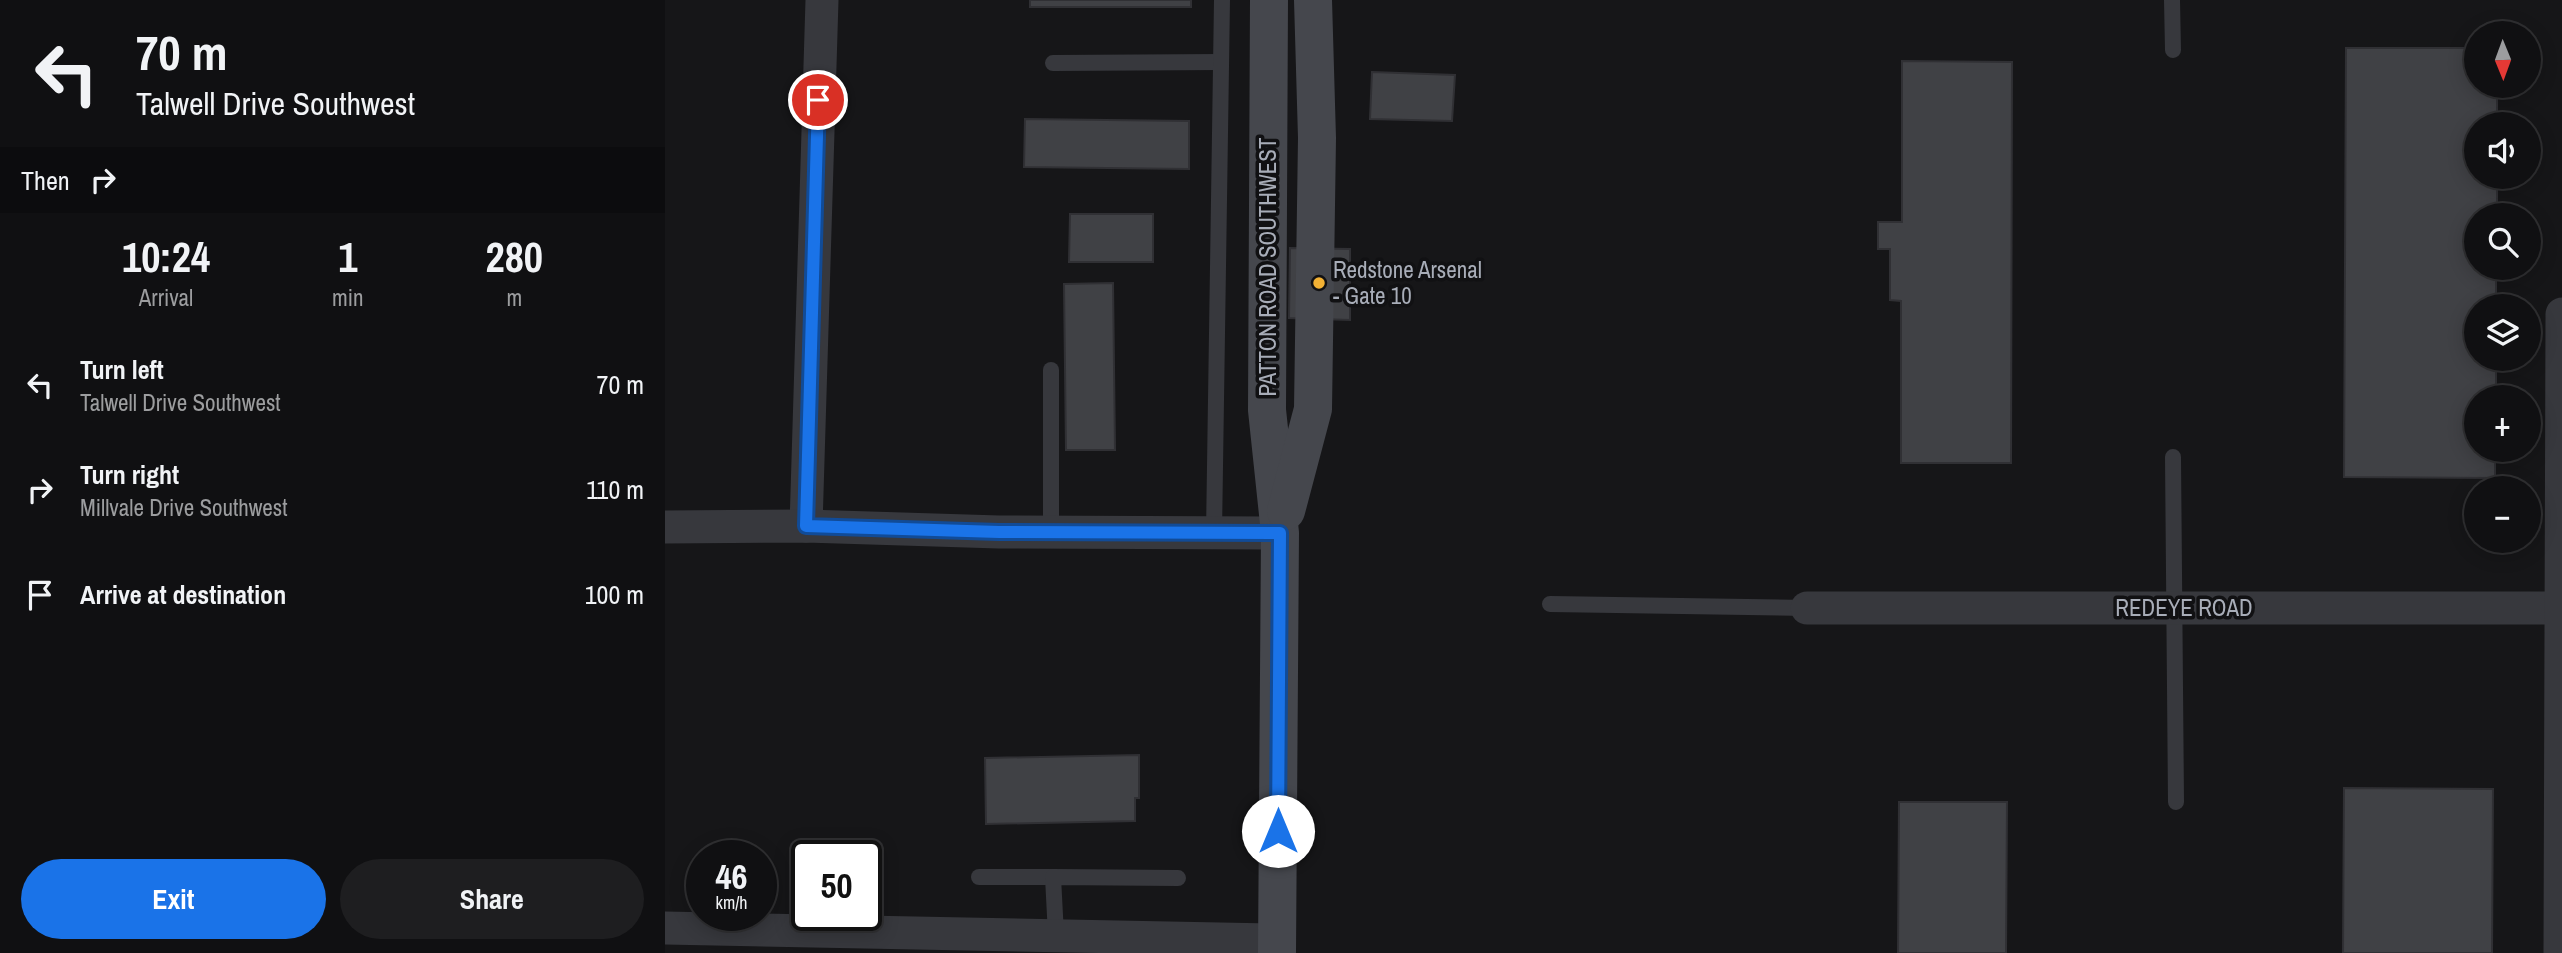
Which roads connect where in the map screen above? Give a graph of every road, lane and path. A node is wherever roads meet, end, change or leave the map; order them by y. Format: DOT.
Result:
graph roads {
  1 [pos="822,0"];
  2 [pos="1222,0"];
  3 [pos="1269,0"];
  4 [pos="1313,0"];
  5 [pos="2172,0"];
  6 [pos="2173,50"];
  7 [pos="1221,62"];
  8 [pos="1053,63"];
  9 [pos="2562,314"];
  10 [pos="2562,355"];
  11 [pos="1051,370"];
  12 [pos="2173,457"];
  13 [pos="806,526"];
  14 [pos="665,527"];
  15 [pos="1051,532"];
  16 [pos="1214,533"];
  17 [pos="1280,533"];
  18 [pos="1550,604"];
  19 [pos="1807,608"];
  20 [pos="2173,608"];
  21 [pos="2562,608"];
  22 [pos="2176,802"];
  23 [pos="979,877"];
  24 [pos="1053,877"];
  25 [pos="1178,878"];
  26 [pos="665,928"];
  27 [pos="1056,935"];
  28 [pos="768,942"];
  29 [pos="1277,946"];
  30 [pos="2560,953"];
  1 -- 13 [label="street"];
  2 -- 7 [label="lane"];
  3 -- 17 [label="main road, PATTON ROAD SOUTHWEST"];
  4 -- 17 [label="main road, PATTON ROAD SOUTHWEST"];
  5 -- 6 [label="lane"];
  7 -- 8 [label="lane"];
  7 -- 16 [label="lane"];
  9 -- 10 [label="street"];
  10 -- 21 [label="street"];
  11 -- 15 [label="lane"];
  12 -- 20 [label="lane"];
  13 -- 14 [label="street"];
  13 -- 15 [label="street"];
  15 -- 16 [label="street"];
  16 -- 17 [label="street"];
  17 -- 29 [label="main road, PATTON ROAD SOUTHWEST"];
  18 -- 19 [label="lane"];
  19 -- 20 [label="street, REDEYE ROAD"];
  20 -- 21 [label="street, REDEYE ROAD"];
  20 -- 22 [label="lane"];
  21 -- 30 [label="street"];
  23 -- 24 [label="lane"];
  24 -- 25 [label="lane"];
  24 -- 27 [label="lane"];
  26 -- 28 [label="street"];
  27 -- 28 [label="street"];
  27 -- 29 [label="street"];
}
